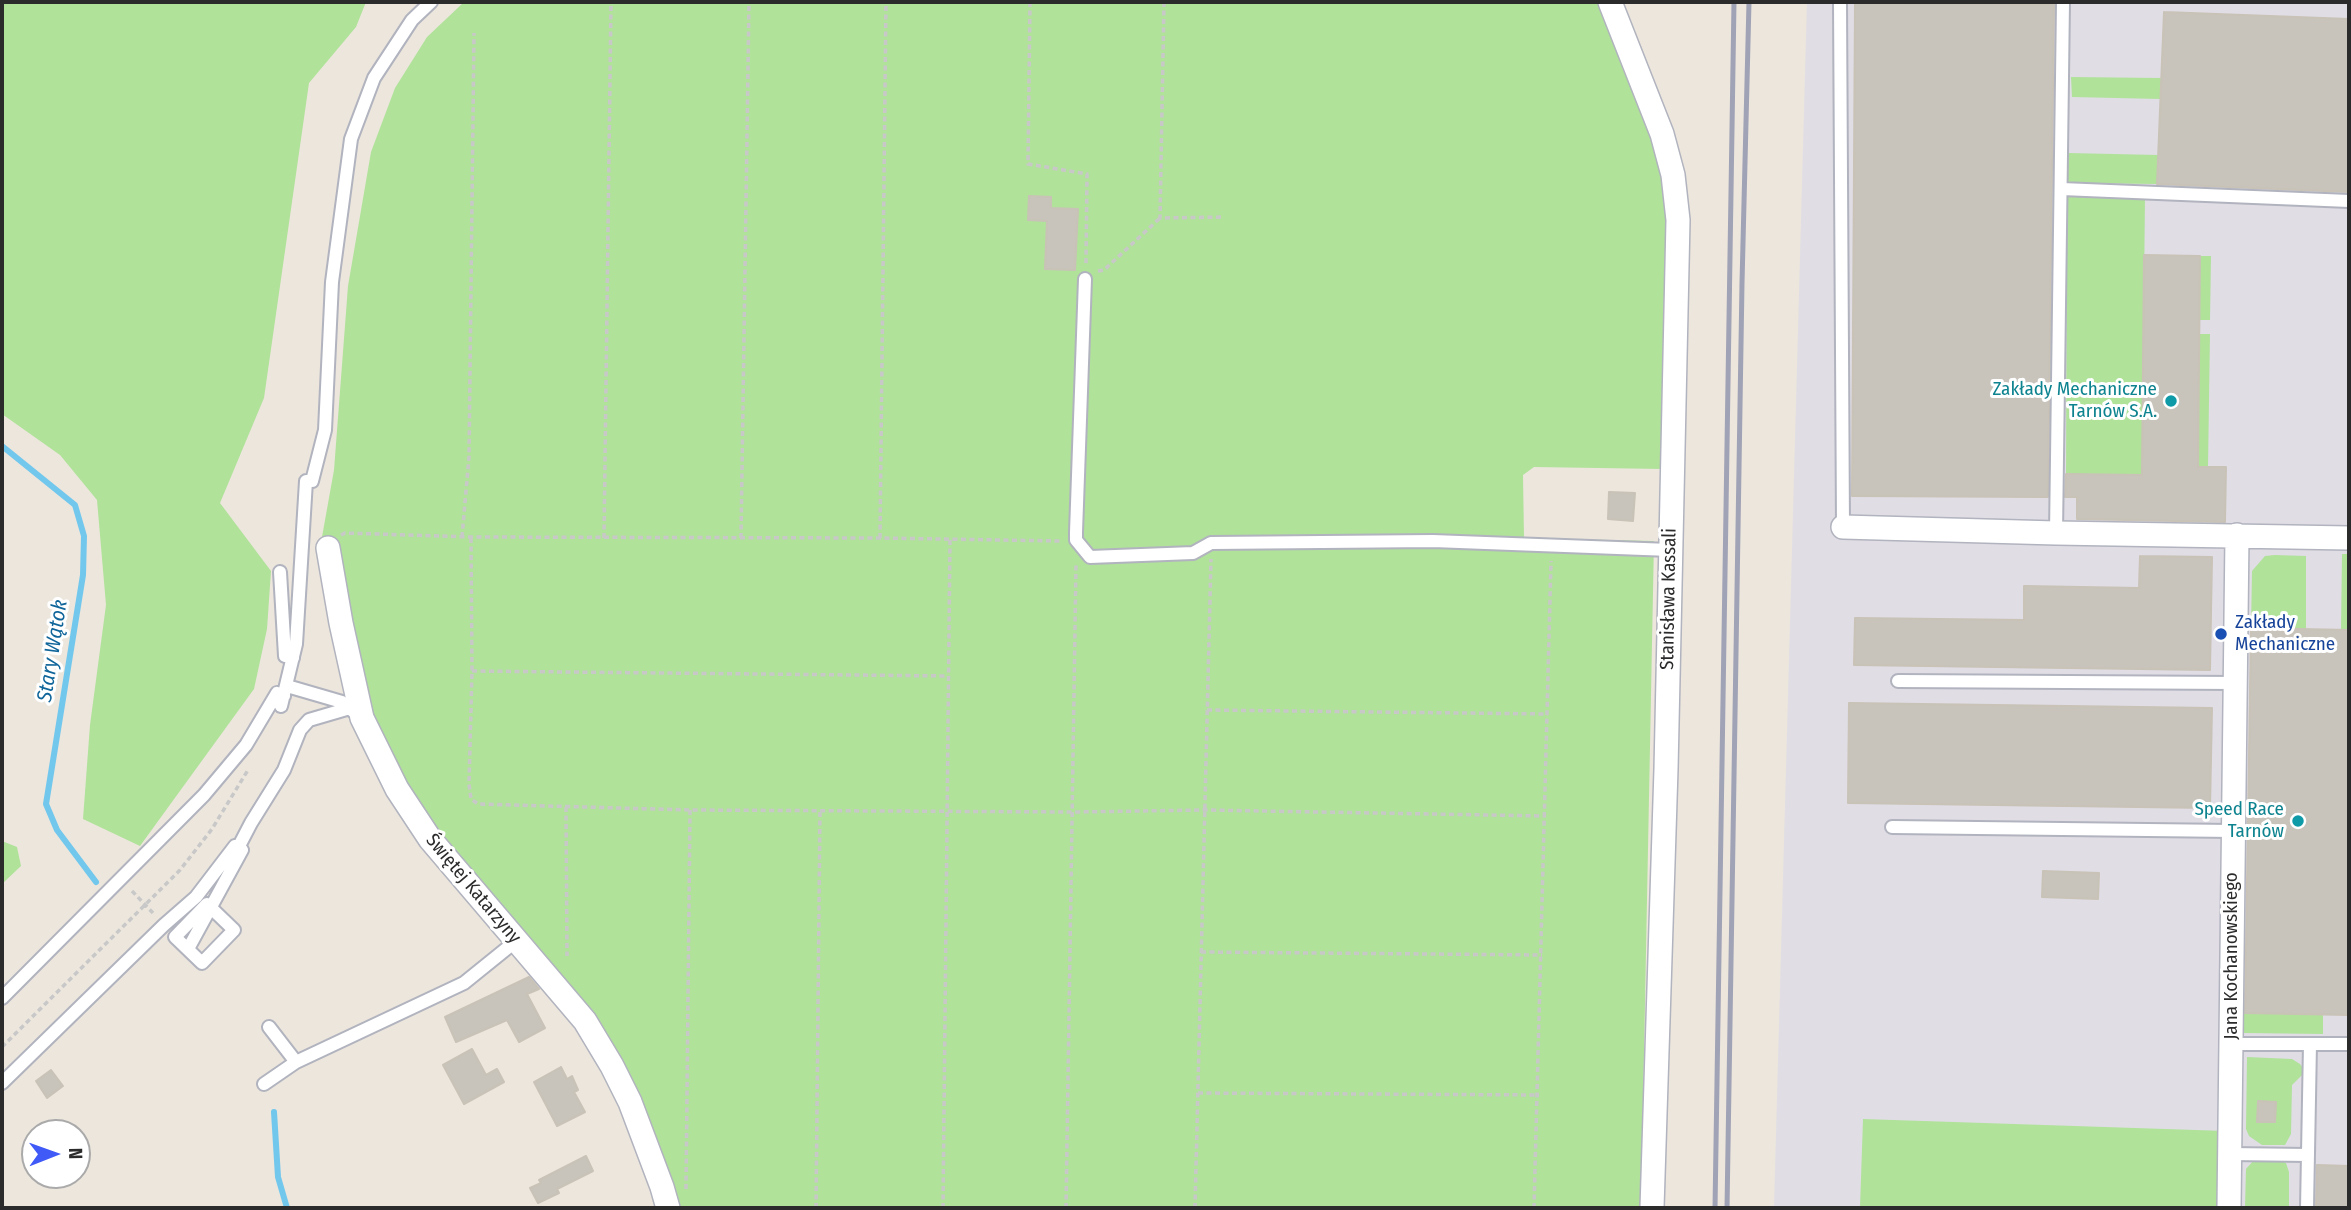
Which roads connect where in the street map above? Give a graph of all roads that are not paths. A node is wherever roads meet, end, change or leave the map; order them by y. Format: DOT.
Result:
graph roads {
  1 [pos="431,2"];
  2 [pos="1610,2"];
  3 [pos="1840,2"];
  4 [pos="2063,2"];
  5 [pos="2062,189"];
  6 [pos="2349,201"];
  7 [pos="1085,276"];
  8 [pos="307,465"];
  9 [pos="306,481"];
  10 [pos="1843,527"];
  11 [pos="2056,533"];
  12 [pos="2237,535"];
  13 [pos="2349,538"];
  14 [pos="328,548"];
  15 [pos="1670,550"];
  16 [pos="280,572"];
  17 [pos="293,657"];
  18 [pos="1898,681"];
  19 [pos="2236,683"];
  20 [pos="284,696"];
  21 [pos="356,713"];
  22 [pos="1892,827"];
  23 [pos="2233,831"];
  24 [pos="238,848"];
  25 [pos="210,907"];
  26 [pos="516,941"];
  27 [pos="2,998"];
  28 [pos="269,1027"];
  29 [pos="2232,1044"];
  30 [pos="2310,1044"];
  31 [pos="2349,1044"];
  32 [pos="296,1062"];
  33 [pos="2,1083"];
  34 [pos="264,1084"];
  35 [pos="2230,1154"];
  36 [pos="2308,1155"];
  37 [pos="677,1201"];
  38 [pos="1652,1208"];
  39 [pos="2229,1208"];
  40 [pos="2307,1208"];
  1 -- 9 [label="lane"];
  2 -- 15 [label="street, Stanisława Kassali"];
  3 -- 10 [label="lane"];
  4 -- 5 [label="lane"];
  5 -- 6 [label="lane"];
  5 -- 11 [label="lane"];
  7 -- 15 [label="lane"];
  8 -- 9 [label="lane"];
  9 -- 17 [label="lane"];
  10 -- 11 [label="street"];
  11 -- 12 [label="street"];
  12 -- 13 [label="street"];
  12 -- 19 [label="street, Jana Kochanowskiego"];
  14 -- 21 [label="street, Świętej Katarzyny"];
  15 -- 38 [label="street, Stanisława Kassali"];
  16 -- 17 [label="lane"];
  17 -- 20 [label="lane"];
  18 -- 19 [label="lane"];
  19 -- 23 [label="street, Jana Kochanowskiego"];
  20 -- 21 [label="lane"];
  20 -- 27 [label="lane"];
  21 -- 24 [label="lane"];
  21 -- 26 [label="street, Świętej Katarzyny"];
  22 -- 23 [label="lane"];
  23 -- 29 [label="street, Jana Kochanowskiego"];
  24 -- 25 [label="lane"];
  24 -- 33 [label="lane"];
  25 -- 25 [label="lane"];
  26 -- 32 [label="lane"];
  26 -- 37 [label="street, Świętej Katarzyny"];
  28 -- 32 [label="lane"];
  29 -- 30 [label="lane"];
  29 -- 35 [label="street, Jana Kochanowskiego"];
  30 -- 31 [label="lane"];
  30 -- 36 [label="lane"];
  32 -- 34 [label="lane"];
  35 -- 36 [label="lane"];
  35 -- 39 [label="street, Jana Kochanowskiego"];
  36 -- 40 [label="lane"];
}
